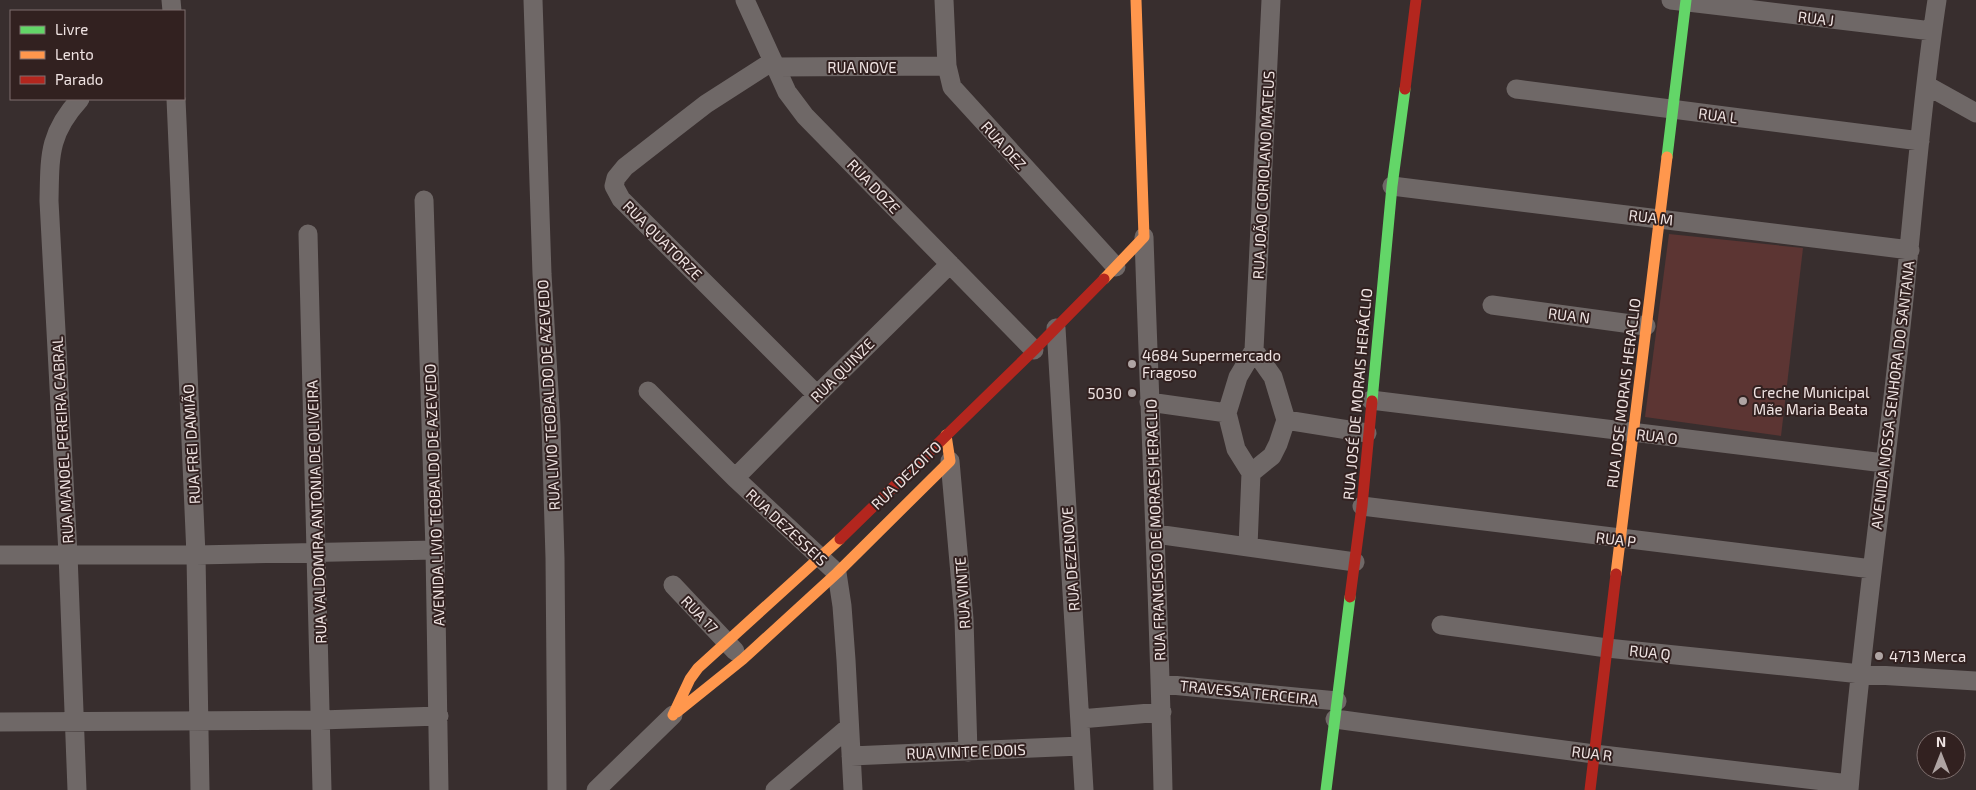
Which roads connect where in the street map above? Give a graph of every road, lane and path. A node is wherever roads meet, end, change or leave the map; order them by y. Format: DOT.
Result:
graph roads {
  1 [pos="533,0"];
  2 [pos="745,0"];
  3 [pos="944,0"];
  4 [pos="1136,0"];
  5 [pos="1271,0"];
  6 [pos="1416,0"];
  7 [pos="1937,0"];
  8 [pos="1681,1"];
  9 [pos="1932,31"];
  10 [pos="775,64"];
  11 [pos="947,66"];
  12 [pos="1926,85"];
  13 [pos="1516,89"];
  14 [pos="79,100"];
  15 [pos="176,100"];
  16 [pos="1673,109"];
  17 [pos="1976,114"];
  18 [pos="1920,140"];
  19 [pos="1392,186"];
  20 [pos="424,200"];
  21 [pos="1660,218"];
  22 [pos="308,234"];
  23 [pos="1144,237"];
  24 [pos="1910,250"];
  25 [pos="950,264"];
  26 [pos="1116,267"];
  27 [pos="1492,305"];
  28 [pos="1646,326"];
  29 [pos="1056,328"];
  30 [pos="1034,350"];
  31 [pos="1254,350"];
  32 [pos="648,391"];
  33 [pos="817,394"];
  34 [pos="1371,400"];
  35 [pos="1149,402"];
  36 [pos="1227,413"];
  37 [pos="1286,420"];
  38 [pos="1368,433"];
  39 [pos="1634,433"];
  40 [pos="946,435"];
  41 [pos="950,461"];
  42 [pos="1884,463"];
  43 [pos="1251,473"];
  44 [pos="735,478"];
  45 [pos="1362,506"];
  46 [pos="1156,534"];
  47 [pos="1620,540"];
  48 [pos="1248,546"];
  49 [pos="435,550"];
  50 [pos="317,551"];
  51 [pos="0,554"];
  52 [pos="68,554"];
  53 [pos="196,555"];
  54 [pos="820,558"];
  55 [pos="1355,562"];
  56 [pos="1872,569"];
  57 [pos="837,573"];
  58 [pos="673,585"];
  59 [pos="1441,625"];
  60 [pos="727,642"];
  61 [pos="1607,648"];
  62 [pos="743,660"];
  63 [pos="1861,674"];
  64 [pos="1976,681"];
  65 [pos="1161,684"];
  66 [pos="1336,710"];
  67 [pos="1162,712"];
  68 [pos="673,715"];
  69 [pos="439,716"];
  70 [pos="1080,719"];
  71 [pos="321,720"];
  72 [pos="76,721"];
  73 [pos="0,722"];
  74 [pos="199,722"];
  75 [pos="848,727"];
  76 [pos="1081,746"];
  77 [pos="968,752"];
  78 [pos="1594,754"];
  79 [pos="851,756"];
  80 [pos="1849,787"];
  81 [pos="77,790"];
  82 [pos="200,790"];
  83 [pos="322,790"];
  84 [pos="440,790"];
  85 [pos="557,790"];
  86 [pos="596,790"];
  87 [pos="775,790"];
  88 [pos="853,790"];
  89 [pos="1084,790"];
  90 [pos="1164,790"];
  91 [pos="1326,790"];
  92 [pos="1590,790"];
  1 -- 85 [label="street, RUA LIVIO TEOBALDO DE AZEVEDO"];
  2 -- 10 [label="street, RUA DOZE"];
  3 -- 11 [label="street, RUA DEZ"];
  4 -- 23 [label="street, RUA FRANCISCO DE MORAES HERACLIO"];
  5 -- 31 [label="street, RUA JOÃO CORIOLANO MATEUS"];
  6 -- 19 [label="street, RUA JOSÉ DE MORAIS HERÁCLIO"];
  7 -- 9 [label="street, AVENIDA NOSSA SENHORA DO SANTANA"];
  8 -- 9 [label="street, RUA J"];
  8 -- 16 [label="street, RUA JOSE MORAIS HERACLIO"];
  9 -- 12 [label="street, AVENIDA NOSSA SENHORA DO SANTANA"];
  10 -- 11 [label="street, RUA NOVE"];
  10 -- 25 [label="street, RUA DOZE"];
  10 -- 33 [label="street, RUA QUATORZE"];
  11 -- 26 [label="street, RUA DEZ"];
  12 -- 17 [label="street"];
  12 -- 18 [label="street, AVENIDA NOSSA SENHORA DO SANTANA"];
  13 -- 16 [label="street, RUA L"];
  14 -- 52 [label="street, RUA MANOEL PEREIRA CABRAL"];
  15 -- 53 [label="street, RUA FREI DAMIÃO"];
  16 -- 18 [label="street, RUA L"];
  16 -- 21 [label="street, RUA JOSE MORAIS HERACLIO"];
  18 -- 24 [label="street, AVENIDA NOSSA SENHORA DO SANTANA"];
  19 -- 21 [label="street, RUA M"];
  19 -- 34 [label="street, RUA JOSÉ DE MORAIS HERÁCLIO"];
  20 -- 49 [label="street, AVENIDA LIVIO TEOBALDO DE AZEVEDO"];
  21 -- 24 [label="street, RUA M"];
  21 -- 28 [label="street, RUA JOSE MORAIS HERACLIO"];
  22 -- 50 [label="street, RUA VALDOMIRA ANTONIA DE OLIVEIRA"];
  23 -- 26 [label="street, RUA DEZOITO"];
  23 -- 35 [label="street, RUA FRANCISCO DE MORAES HERACLIO"];
  24 -- 42 [label="street, AVENIDA NOSSA SENHORA DO SANTANA"];
  25 -- 30 [label="street, RUA DOZE"];
  25 -- 33 [label="street, RUA QUINZE"];
  26 -- 29 [label="street, RUA DEZOITO"];
  27 -- 28 [label="street, RUA N"];
  28 -- 39 [label="street, RUA JOSE MORAIS HERACLIO"];
  29 -- 30 [label="street, RUA DEZOITO"];
  29 -- 70 [label="street, RUA DEZENOVE"];
  30 -- 40 [label="street, RUA DEZOITO"];
  31 -- 36 [label="street, RUA JOÃO CORIOLANO MATEUS"];
  31 -- 37 [label="street"];
  32 -- 44 [label="street, RUA DEZESSEIS"];
  33 -- 44 [label="street, RUA QUINZE"];
  34 -- 38 [label="street, RUA JOSÉ DE MORAIS HERÁCLIO"];
  34 -- 39 [label="street, RUA O"];
  35 -- 36 [label="street"];
  35 -- 46 [label="street, RUA FRANCISCO DE MORAES HERACLIO"];
  36 -- 43 [label="street"];
  37 -- 38 [label="street"];
  37 -- 43 [label="street"];
  38 -- 45 [label="street, RUA JOSÉ DE MORAIS HERÁCLIO"];
  39 -- 42 [label="street, RUA O"];
  39 -- 47 [label="street, RUA JOSE MORAIS HERACLIO"];
  40 -- 41 [label="street, RUA VINTE"];
  40 -- 54 [label="street, RUA DEZOITO"];
  41 -- 57 [label="street, RUA DEZOITO"];
  41 -- 77 [label="street, RUA VINTE"];
  42 -- 56 [label="street, AVENIDA NOSSA SENHORA DO SANTANA"];
  43 -- 48 [label="street"];
  44 -- 54 [label="street, RUA DEZESSEIS"];
  45 -- 47 [label="street, RUA P"];
  45 -- 55 [label="street, RUA JOSÉ DE MORAIS HERÁCLIO"];
  46 -- 48 [label="street"];
  46 -- 65 [label="street, RUA FRANCISCO DE MORAES HERACLIO"];
  47 -- 56 [label="street, RUA P"];
  47 -- 61 [label="street, RUA JOSE MORAIS HERACLIO"];
  48 -- 55 [label="street"];
  49 -- 50 [label="street"];
  49 -- 69 [label="street, AVENIDA LIVIO TEOBALDO DE AZEVEDO"];
  50 -- 53 [label="street"];
  50 -- 71 [label="street, RUA VALDOMIRA ANTONIA DE OLIVEIRA"];
  51 -- 52 [label="street"];
  52 -- 53 [label="street"];
  52 -- 72 [label="street, RUA MANOEL PEREIRA CABRAL"];
  53 -- 74 [label="street, RUA FREI DAMIÃO"];
  54 -- 57 [label="street, RUA DEZESSEIS"];
  54 -- 60 [label="street, RUA DEZOITO"];
  55 -- 66 [label="street, RUA JOSÉ DE MORAIS HERÁCLIO"];
  56 -- 63 [label="street, AVENIDA NOSSA SENHORA DO SANTANA"];
  57 -- 62 [label="street, RUA DEZOITO"];
  57 -- 75 [label="street, RUA DEZESSEIS"];
  58 -- 60 [label="street, RUA 17"];
  59 -- 61 [label="street, RUA Q"];
  60 -- 62 [label="street, RUA 17"];
  60 -- 68 [label="street, RUA DEZOITO"];
  61 -- 63 [label="street, RUA Q"];
  61 -- 78 [label="street, RUA JOSE MORAIS HERACLIO"];
  62 -- 68 [label="street, RUA DEZOITO"];
  63 -- 64 [label="street, RUA Q"];
  63 -- 80 [label="street, AVENIDA NOSSA SENHORA DO SANTANA"];
  65 -- 66 [label="street, TRAVESSA TERCEIRA"];
  65 -- 67 [label="street, RUA FRANCISCO DE MORAES HERACLIO"];
  66 -- 78 [label="street, RUA R"];
  66 -- 91 [label="street, RUA JOSÉ DE MORAIS HERÁCLIO"];
  67 -- 70 [label="street"];
  67 -- 90 [label="street, RUA FRANCISCO DE MORAES HERACLIO"];
  68 -- 86 [label="street, RUA DEZOITO"];
  69 -- 71 [label="street"];
  69 -- 84 [label="street, AVENIDA LIVIO TEOBALDO DE AZEVEDO"];
  70 -- 76 [label="street, RUA DEZENOVE"];
  71 -- 74 [label="street"];
  71 -- 83 [label="street, RUA VALDOMIRA ANTONIA DE OLIVEIRA"];
  72 -- 73 [label="street"];
  72 -- 74 [label="street"];
  72 -- 81 [label="street, RUA MANOEL PEREIRA CABRAL"];
  74 -- 82 [label="street, RUA FREI DAMIÃO"];
  75 -- 79 [label="street, RUA DEZESSEIS"];
  75 -- 87 [label="street"];
  76 -- 77 [label="street, RUA VINTE E DOIS"];
  76 -- 89 [label="street, RUA DEZENOVE"];
  77 -- 79 [label="street, RUA VINTE E DOIS"];
  78 -- 80 [label="street, RUA R"];
  78 -- 92 [label="street, RUA JOSE MORAIS HERACLIO"];
  79 -- 88 [label="street, RUA DEZESSEIS"];
}
